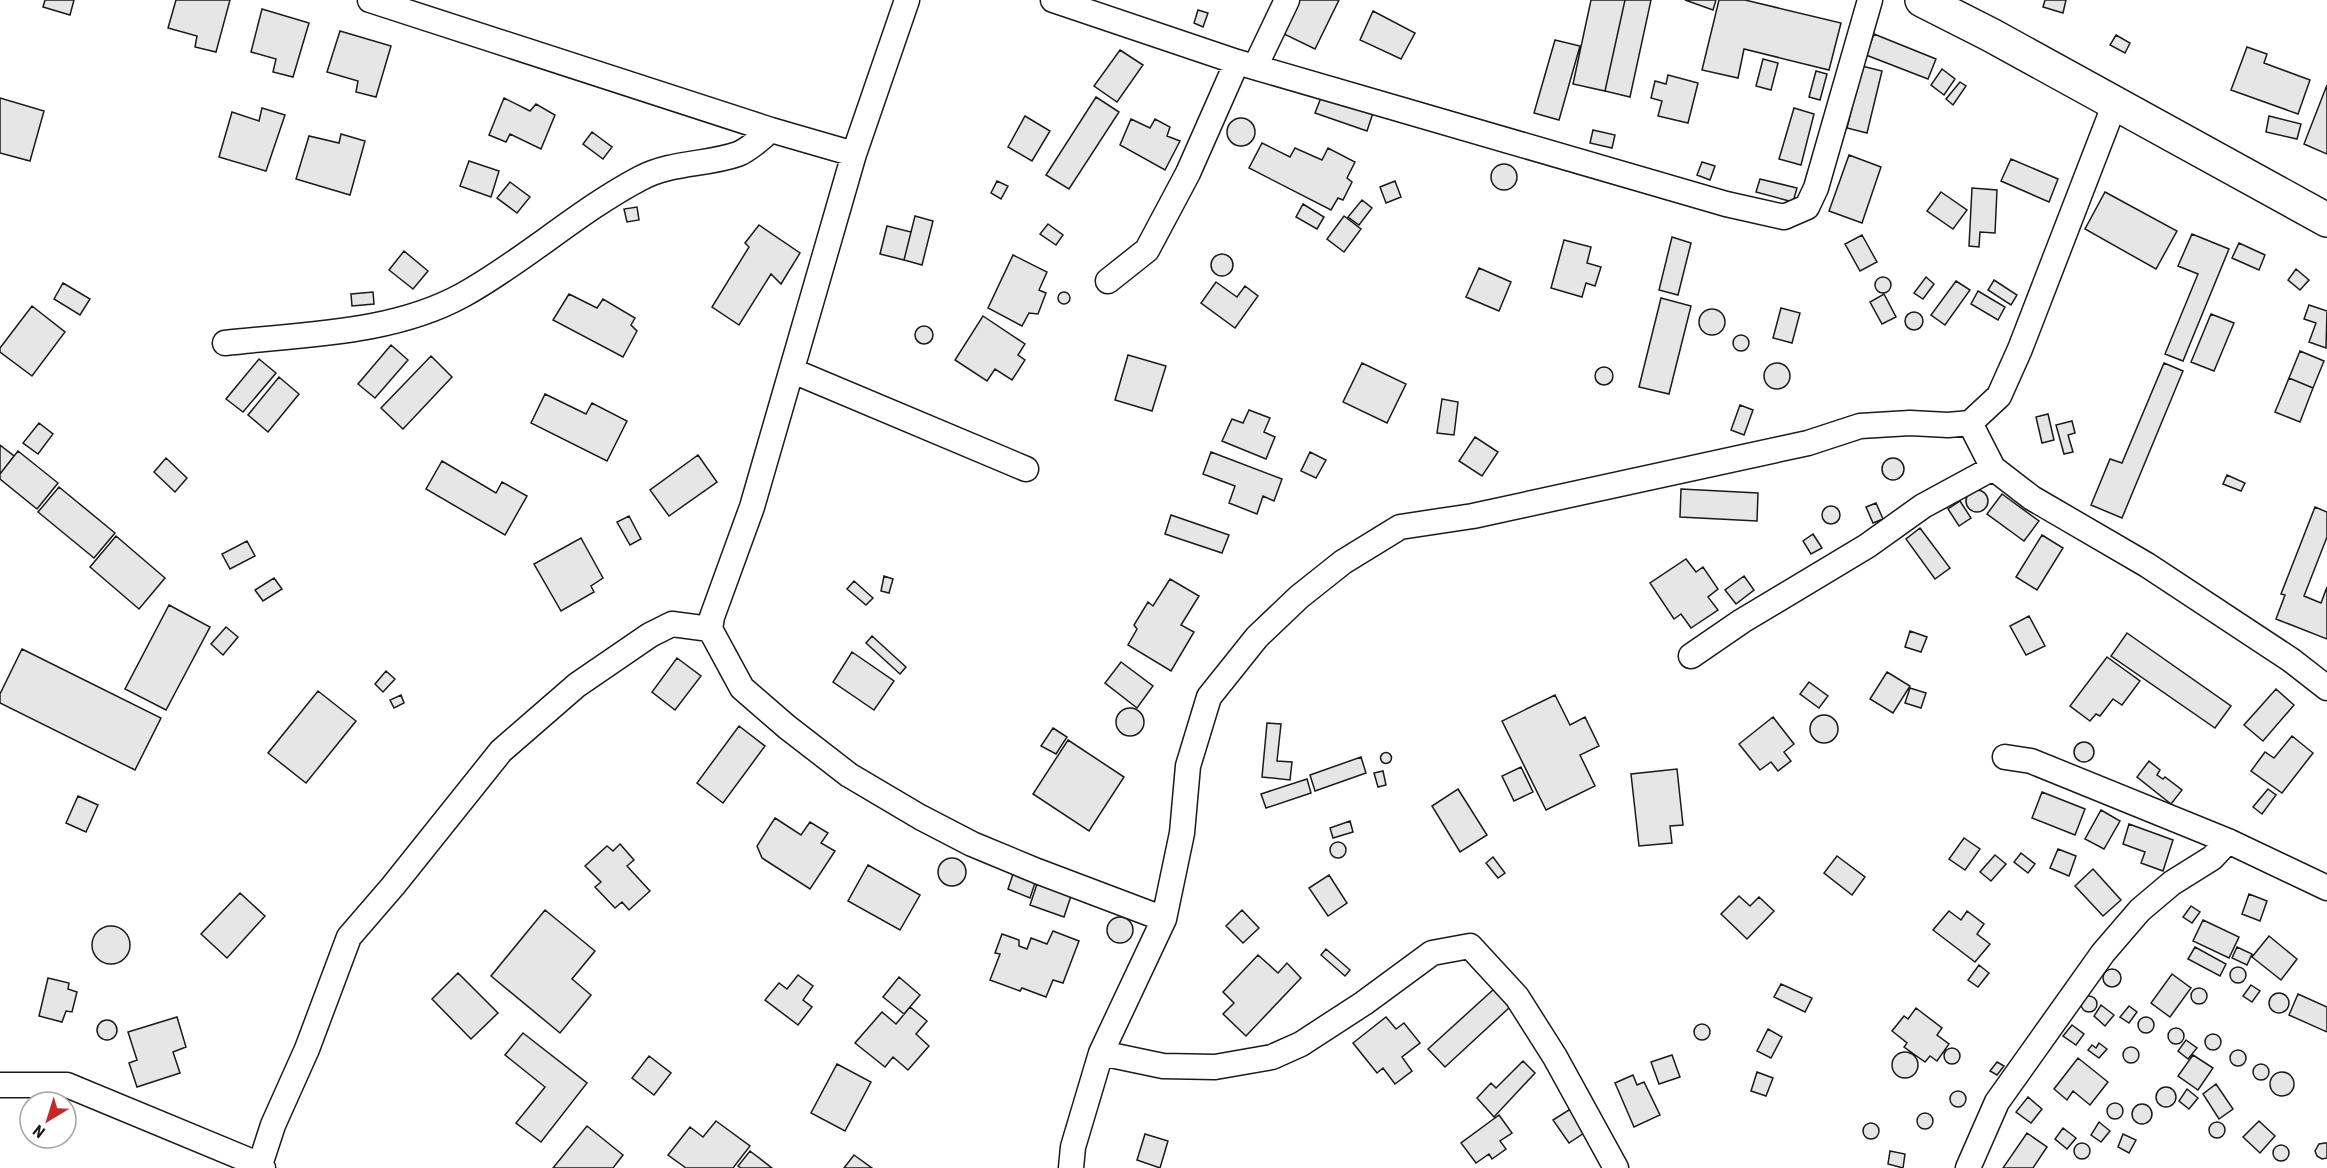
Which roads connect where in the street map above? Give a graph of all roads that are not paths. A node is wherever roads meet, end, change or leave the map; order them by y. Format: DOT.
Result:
graph roads {
  1 [pos="370,0"];
  2 [pos="907,0"];
  3 [pos="1053,0"];
  4 [pos="1287,0"];
  5 [pos="1870,0"];
  6 [pos="1922,0"];
  7 [pos="1246,64"];
  8 [pos="2115,103"];
  9 [pos="771,130"];
  10 [pos="854,154"];
  11 [pos="2327,220"];
  12 [pos="1108,281"];
  13 [pos="225,343"];
  14 [pos="793,371"];
  15 [pos="1970,423"];
  16 [pos="1993,468"];
  17 [pos="1026,469"];
  18 [pos="710,629"];
  19 [pos="1691,656"];
  20 [pos="2327,688"];
  21 [pos="2005,757"];
  22 [pos="2228,842"];
  23 [pos="2327,888"];
  24 [pos="1164,919"];
  25 [pos="1101,1053"];
  26 [pos="0,1085"];
  27 [pos="262,1166"];
  28 [pos="1071,1168"];
  29 [pos="1616,1168"];
  30 [pos="1968,1168"];
  1 -- 9 [label="street"];
  2 -- 10 [label="street"];
  3 -- 7 [label="street"];
  4 -- 7 [label="street"];
  5 -- 7 [label="street"];
  6 -- 8 [label="street"];
  7 -- 12 [label="street"];
  8 -- 11 [label="street"];
  8 -- 15 [label="street"];
  9 -- 10 [label="street"];
  9 -- 13 [label="street"];
  10 -- 14 [label="street"];
  14 -- 17 [label="street"];
  14 -- 18 [label="street"];
  15 -- 16 [label="street"];
  15 -- 24 [label="street"];
  16 -- 19 [label="street"];
  16 -- 20 [label="street"];
  18 -- 24 [label="street"];
  18 -- 27 [label="street"];
  21 -- 22 [label="street"];
  22 -- 23 [label="street"];
  22 -- 30 [label="street"];
  24 -- 25 [label="street"];
  25 -- 28 [label="street"];
  25 -- 29 [label="street"];
  26 -- 27 [label="street"];
}
